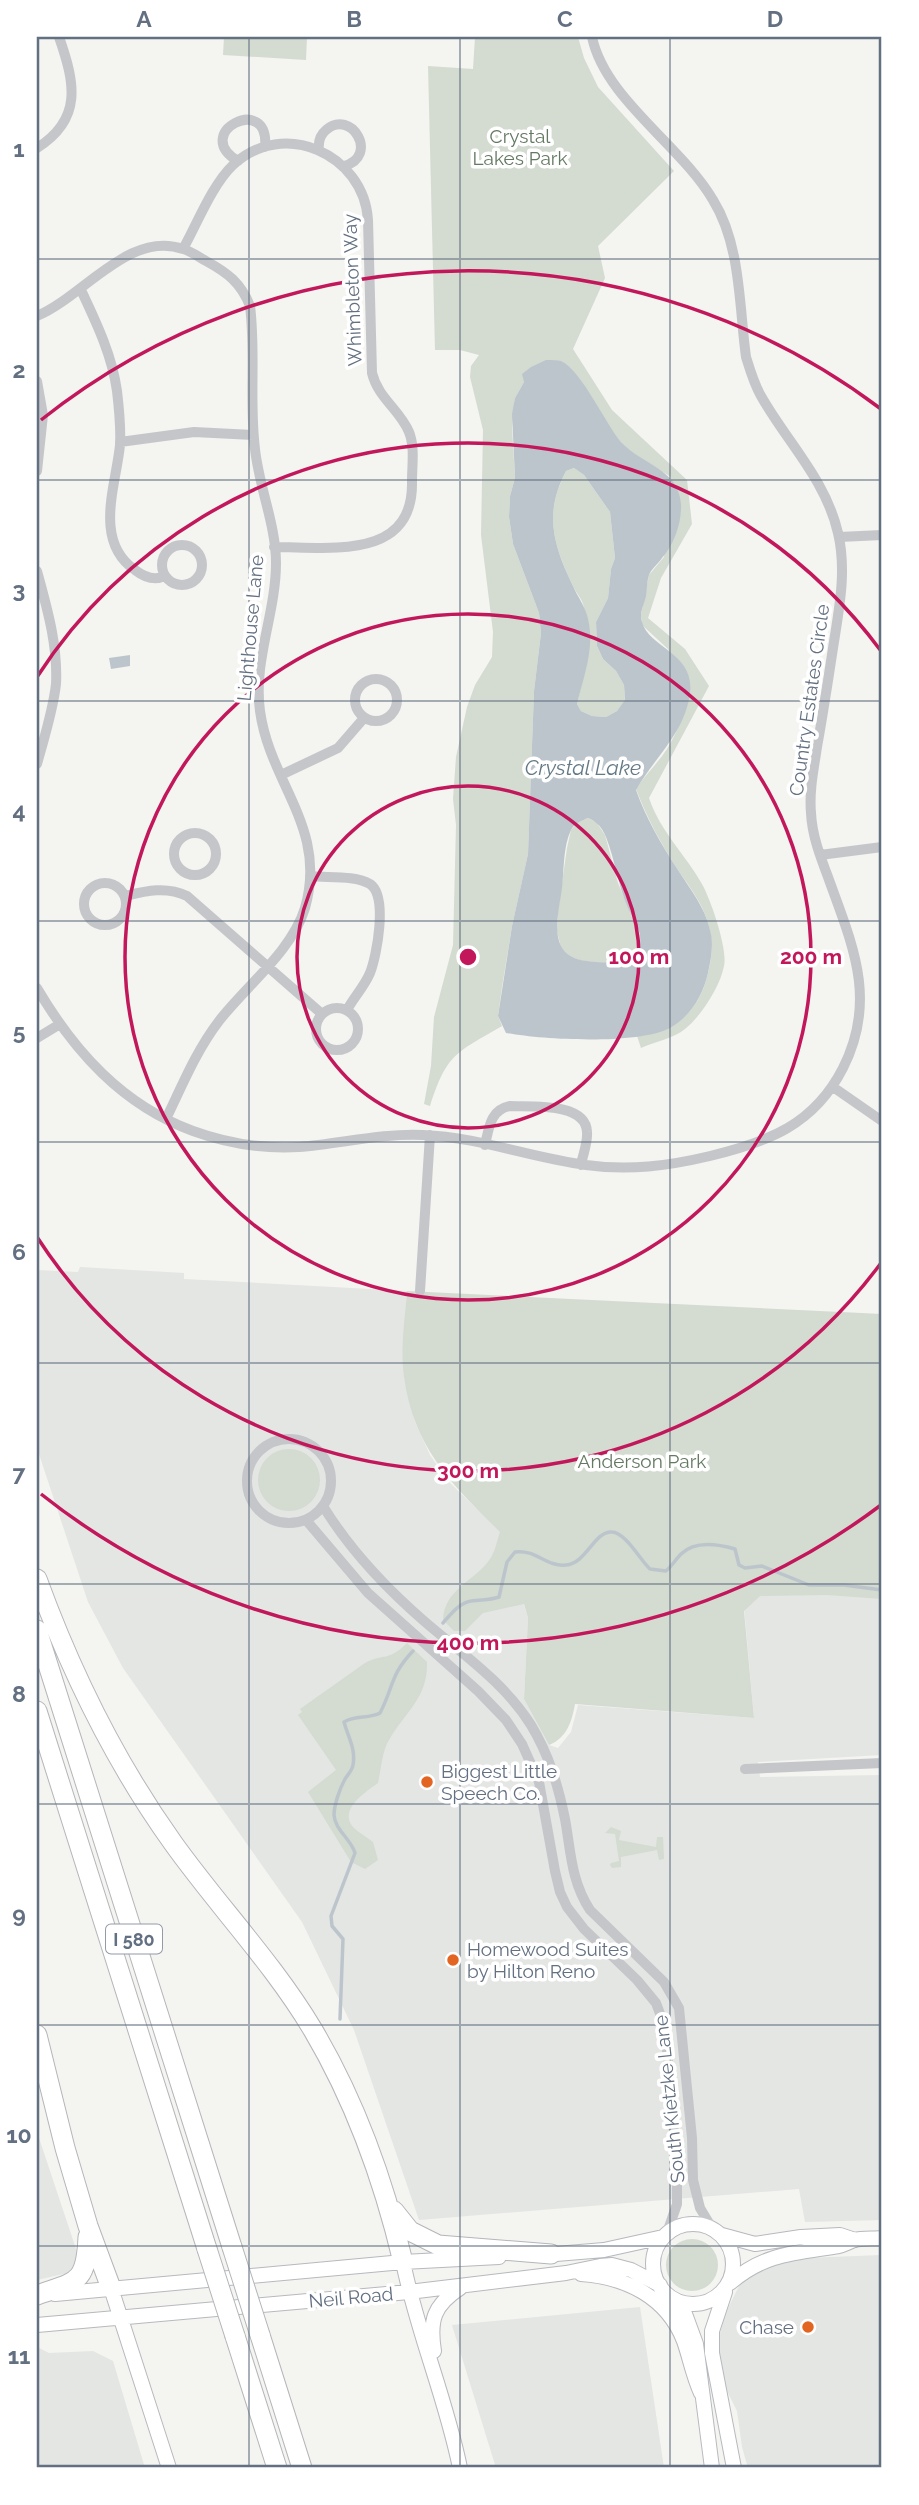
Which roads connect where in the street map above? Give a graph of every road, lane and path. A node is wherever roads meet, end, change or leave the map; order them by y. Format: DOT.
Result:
graph roads {
  1 [pos="60,37"];
  2 [pos="592,37"];
  3 [pos="265,147"];
  4 [pos="37,148"];
  5 [pos="319,150"];
  6 [pos="238,161"];
  7 [pos="344,166"];
  8 [pos="183,249"];
  9 [pos="81,290"];
  10 [pos="37,316"];
  11 [pos="37,380"];
  12 [pos="253,435"];
  13 [pos="39,439"];
  14 [pos="120,442"];
  15 [pos="37,471"];
  16 [pos="882,535"];
  17 [pos="839,537"];
  18 [pos="274,547"];
  19 [pos="37,571"];
  20 [pos="165,576"];
  21 [pos="364,718"];
  22 [pos="37,764"];
  23 [pos="281,775"];
  24 [pos="882,847"];
  25 [pos="820,855"];
  26 [pos="186,873"];
  27 [pos="310,877"];
  28 [pos="180,892"];
  29 [pos="125,897"];
  30 [pos="267,965"];
  31 [pos="37,988"];
  32 [pos="347,1010"];
  33 [pos="322,1014"];
  34 [pos="60,1024"];
  35 [pos="37,1038"];
  36 [pos="833,1087"];
  37 [pos="166,1119"];
  38 [pos="882,1121"];
  39 [pos="430,1135"];
  40 [pos="485,1145"];
  41 [pos="581,1165"];
  42 [pos="420,1291"];
  43 [pos="323,1506"];
  44 [pos="306,1520"];
  45 [pos="37,1579"];
  46 [pos="37,1630"];
  47 [pos="37,1712"];
  48 [pos="882,1763"];
  49 [pos="746,1769"];
  50 [pos="37,2035"];
  51 [pos="387,2202"];
  52 [pos="88,2226"];
  53 [pos="717,2232"];
  54 [pos="665,2235"];
  55 [pos="882,2238"];
  56 [pos="855,2240"];
  57 [pos="551,2254"];
  58 [pos="403,2262"];
  59 [pos="566,2273"];
  60 [pos="464,2285"];
  61 [pos="660,2285"];
  62 [pos="727,2286"];
  63 [pos="111,2288"];
  64 [pos="409,2291"];
  65 [pos="37,2296"];
  66 [pos="674,2300"];
  67 [pos="121,2317"];
  68 [pos="37,2325"];
  69 [pos="701,2393"];
  70 [pos="440,2394"];
  71 [pos="169,2468"];
  72 [pos="277,2468"];
  73 [pos="302,2468"];
  74 [pos="460,2468"];
  75 [pos="712,2468"];
  76 [pos="734,2468"];
  1 -- 4 [label="street"];
  2 -- 17 [label="street, Country Estates Circle"];
  3 -- 5 [label="street, Whimbleton Way"];
  3 -- 6 [label="street, Whimbleton Way"];
  3 -- 6 [label="street"];
  5 -- 7 [label="street, Whimbleton Way"];
  5 -- 7 [label="street"];
  6 -- 8 [label="street, Whimbleton Way"];
  7 -- 18 [label="street, Whimbleton Way"];
  8 -- 9 [label="street, Lighthouse Lane"];
  8 -- 12 [label="street, Lighthouse Lane"];
  9 -- 10 [label="street, Lighthouse Lane"];
  9 -- 14 [label="street"];
  11 -- 13 [label="street"];
  12 -- 14 [label="street"];
  12 -- 18 [label="street, Lighthouse Lane"];
  13 -- 15 [label="street"];
  14 -- 20 [label="street"];
  16 -- 17 [label="street"];
  17 -- 25 [label="street, Country Estates Circle"];
  18 -- 23 [label="street, Lighthouse Lane"];
  19 -- 22 [label="street"];
  21 -- 21 [label="street"];
  21 -- 23 [label="street"];
  23 -- 27 [label="street, Lighthouse Lane"];
  24 -- 25 [label="street"];
  25 -- 36 [label="street, Country Estates Circle"];
  26 -- 28 [label="street"];
  27 -- 30 [label="street, Lighthouse Lane"];
  27 -- 32 [label="street"];
  28 -- 29 [label="street"];
  28 -- 30 [label="street"];
  29 -- 29 [label="street"];
  30 -- 33 [label="street"];
  30 -- 37 [label="street, Lighthouse Lane"];
  31 -- 34 [label="street, Country Estates Circle"];
  32 -- 33 [label="street"];
  32 -- 33 [label="street"];
  34 -- 35 [label="street"];
  34 -- 37 [label="street, Country Estates Circle"];
  36 -- 38 [label="street"];
  36 -- 41 [label="street, Country Estates Circle"];
  37 -- 39 [label="street, Country Estates Circle"];
  39 -- 40 [label="street, Country Estates Circle"];
  39 -- 42 [label="street"];
  40 -- 41 [label="street, Country Estates Circle"];
  40 -- 41 [label="street"];
  43 -- 44 [label="street"];
  43 -- 44 [label="street"];
  43 -- 53 [label="street, South Kietzke Lane"];
  44 -- 54 [label="street, South Kietzke Lane"];
  45 -- 51 [label="highway"];
  46 -- 73 [label="highway, I 580, bridge"];
  47 -- 72 [label="highway, I 580, bridge"];
  48 -- 49 [label="street"];
  50 -- 52 [label="highway"];
  51 -- 57 [label="highway"];
  51 -- 58 [label="highway"];
  52 -- 63 [label="highway"];
  52 -- 65 [label="highway"];
  53 -- 54 [label="main road"];
  53 -- 56 [label="main road"];
  53 -- 62 [label="main road"];
  54 -- 57 [label="main road, Neil Road"];
  54 -- 61 [label="main road"];
  55 -- 56 [label="main road"];
  56 -- 62 [label="main road"];
  57 -- 58 [label="main road, Neil Road"];
  58 -- 63 [label="main road, Neil Road"];
  58 -- 64 [label="main road"];
  59 -- 60 [label="main road, Neil Road"];
  59 -- 61 [label="main road, Neil Road"];
  59 -- 69 [label="main road"];
  60 -- 64 [label="main road, Neil Road"];
  60 -- 70 [label="main road"];
  61 -- 66 [label="main road"];
  62 -- 66 [label="main road"];
  62 -- 76 [label="main road"];
  63 -- 65 [label="main road, Neil Road"];
  63 -- 67 [label="main road"];
  64 -- 67 [label="main road, Neil Road"];
  64 -- 70 [label="main road"];
  66 -- 69 [label="main road"];
  67 -- 68 [label="main road, Neil Road"];
  67 -- 71 [label="main road"];
  69 -- 75 [label="main road"];
  70 -- 74 [label="main road"];
}
